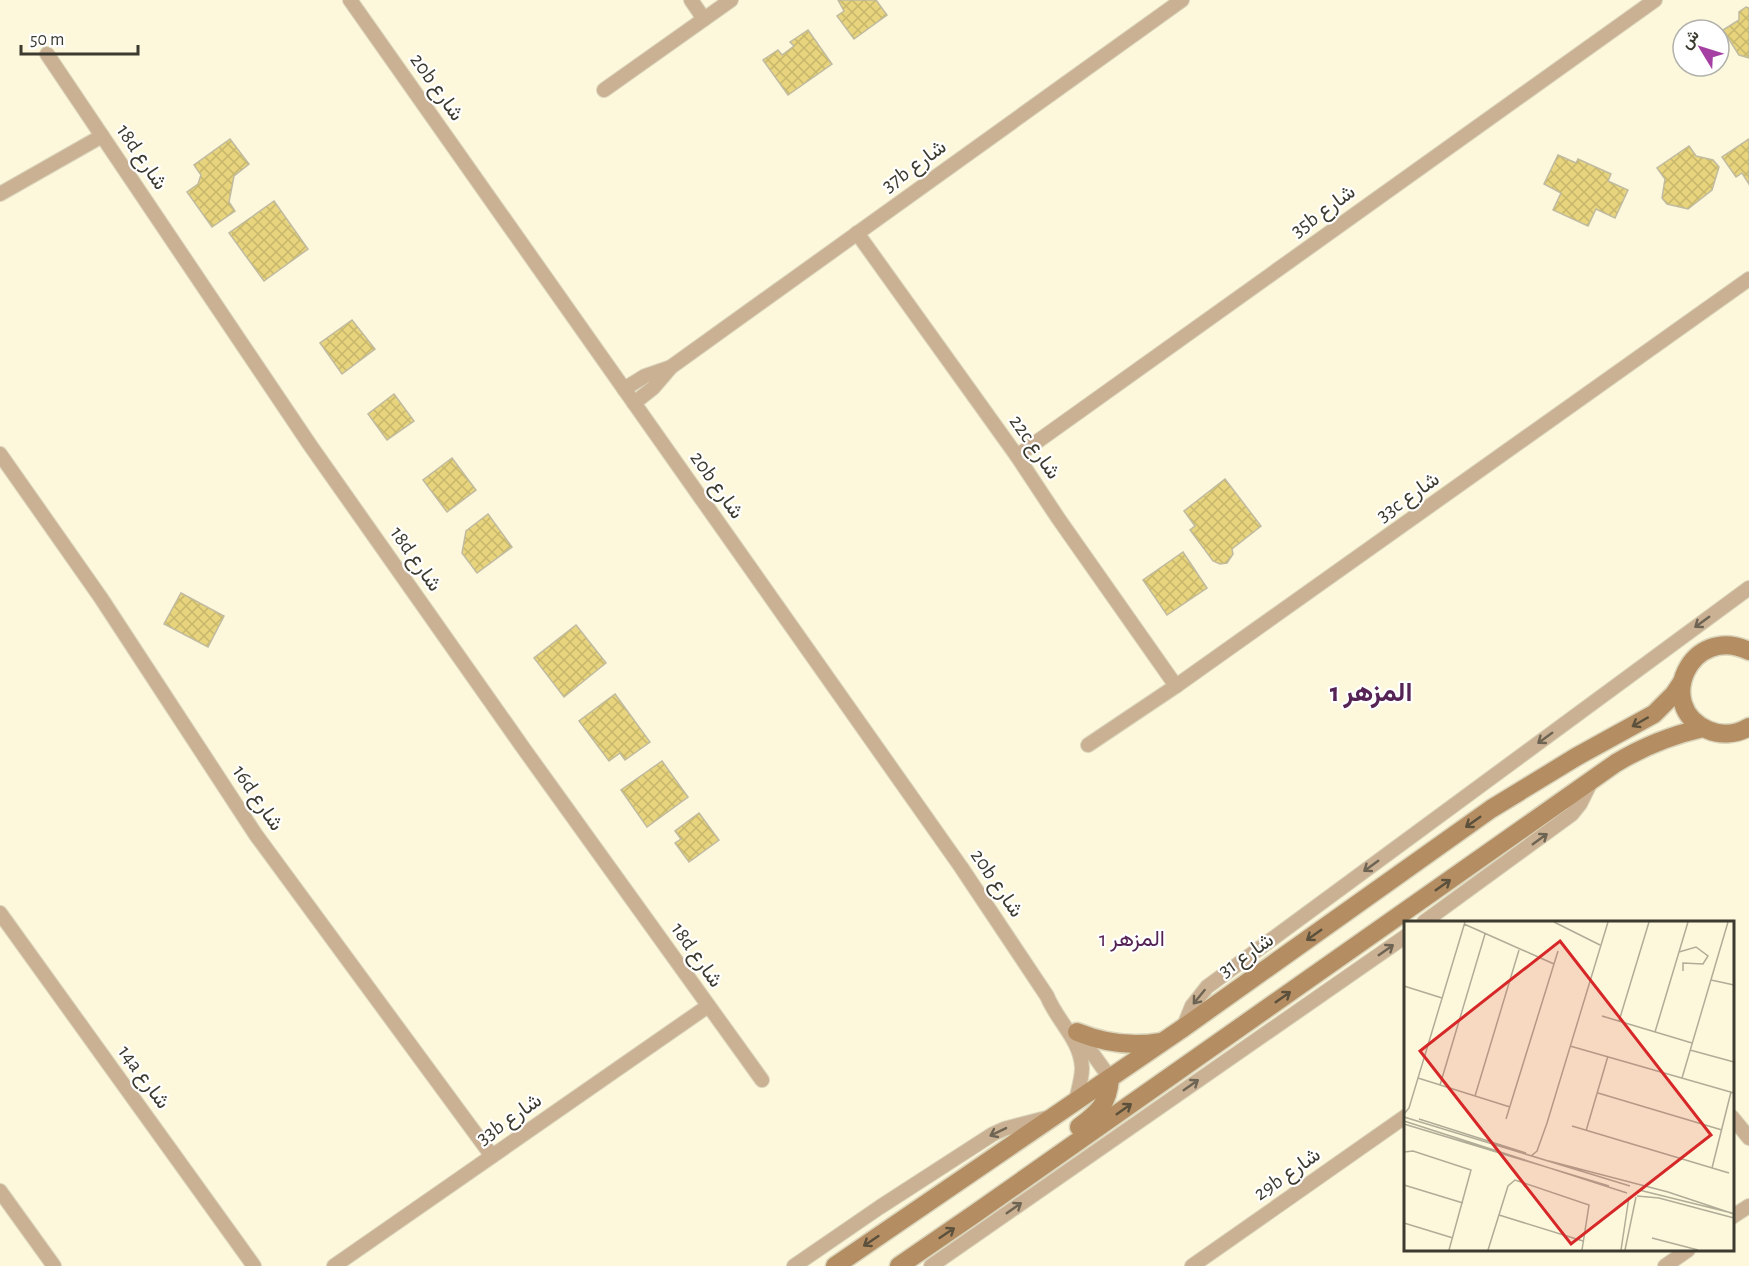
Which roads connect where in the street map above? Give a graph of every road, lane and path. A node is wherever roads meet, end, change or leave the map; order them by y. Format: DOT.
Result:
graph roads {
  1 [pos="350,0"];
  2 [pos="691,0"];
  3 [pos="731,0"];
  4 [pos="1182,0"];
  5 [pos="1655,0"];
  6 [pos="704,19"];
  7 [pos="47,54"];
  8 [pos="604,90"];
  9 [pos="102,136"];
  10 [pos="0,194"];
  11 [pos="857,233"];
  12 [pos="1749,279"];
  13 [pos="670,367"];
  14 [pos="624,389"];
  15 [pos="634,403"];
  16 [pos="0,454"];
  17 [pos="1017,456"];
  18 [pos="1749,588"];
  19 [pos="1746,647"];
  20 [pos="1682,682"];
  21 [pos="1176,686"];
  22 [pos="1703,728"];
  23 [pos="1744,733"];
  24 [pos="1088,745"];
  25 [pos="1592,779"];
  26 [pos="0,913"];
  27 [pos="1425,921"];
  28 [pos="1404,937"];
  29 [pos="1047,996"];
  30 [pos="708,1006"];
  31 [pos="1183,1028"];
  32 [pos="1077,1032"];
  33 [pos="1165,1041"];
  34 [pos="1110,1078"];
  35 [pos="762,1080"];
  36 [pos="1076,1101"];
  37 [pos="1054,1116"];
  38 [pos="1404,1117"];
  39 [pos="1734,1119"];
  40 [pos="1749,1137"];
  41 [pos="492,1156"];
  42 [pos="0,1191"];
  43 [pos="1749,1206"];
  44 [pos="976,1213"];
  45 [pos="1734,1216"];
  46 [pos="1687,1251"];
  47 [pos="54,1266"];
  48 [pos="254,1266"];
  49 [pos="334,1266"];
  50 [pos="794,1266"];
  51 [pos="835,1266"];
  52 [pos="899,1266"];
  53 [pos="932,1266"];
  54 [pos="1192,1266"];
  55 [pos="1665,1266"];
  1 -- 14 [label="street, 20b شارع"];
  2 -- 6 [label="street"];
  3 -- 6 [label="street"];
  4 -- 11 [label="street, 37b شارع"];
  5 -- 17 [label="street, 35b شارع"];
  6 -- 8 [label="street"];
  7 -- 9 [label="street, 18d شارع"];
  9 -- 10 [label="street"];
  9 -- 30 [label="street, 18d شارع"];
  11 -- 13 [label="street, 37b شارع"];
  11 -- 17 [label="street, 22c شارع"];
  12 -- 21 [label="street, 33c شارع"];
  13 -- 14 [label="street, 37b شارع"];
  13 -- 15 [label="street, 37b شارع"];
  14 -- 15 [label="street, 20b شارع"];
  15 -- 29 [label="street, 20b شارع"];
  16 -- 41 [label="street, 16d شارع"];
  17 -- 21 [label="street, 22c شارع"];
  18 -- 31 [label="street, one-way"];
  19 -- 20 [label="street, شارع 31"];
  20 -- 22 [label="street"];
  20 -- 31 [label="street, شارع 31, one-way"];
  21 -- 24 [label="street, 33c شارع"];
  22 -- 23 [label="street"];
  22 -- 25 [label="street"];
  27 -- 25 [label="street, one-way"];
  44 -- 25 [label="street, one-way"];
  26 -- 48 [label="street, 14a شارع"];
  53 -- 28 [label="street, one-way"];
  29 -- 32 [label="street, 20b شارع"];
  29 -- 36 [label="street, 20b شارع"];
  30 -- 35 [label="street, 18d شارع"];
  30 -- 41 [label="street, 33b شارع"];
  31 -- 33 [label="street, شارع 31"];
  32 -- 33 [label="street"];
  32 -- 34 [label="street, 20b شارع"];
  33 -- 34 [label="street, شارع 31"];
  34 -- 36 [label="street, شارع 31"];
  34 -- 44 [label="street"];
  36 -- 37 [label="street, شارع 31"];
  37 -- 50 [label="street, one-way"];
  37 -- 51 [label="street, شارع 31, one-way"];
  38 -- 54 [label="street, 29b شارع"];
  39 -- 40 [label="street"];
  41 -- 49 [label="street, 33b شارع"];
  42 -- 47 [label="street"];
  43 -- 45 [label="street"];
  52 -- 44 [label="street, one-way"];
  46 -- 55 [label="street"];
}
